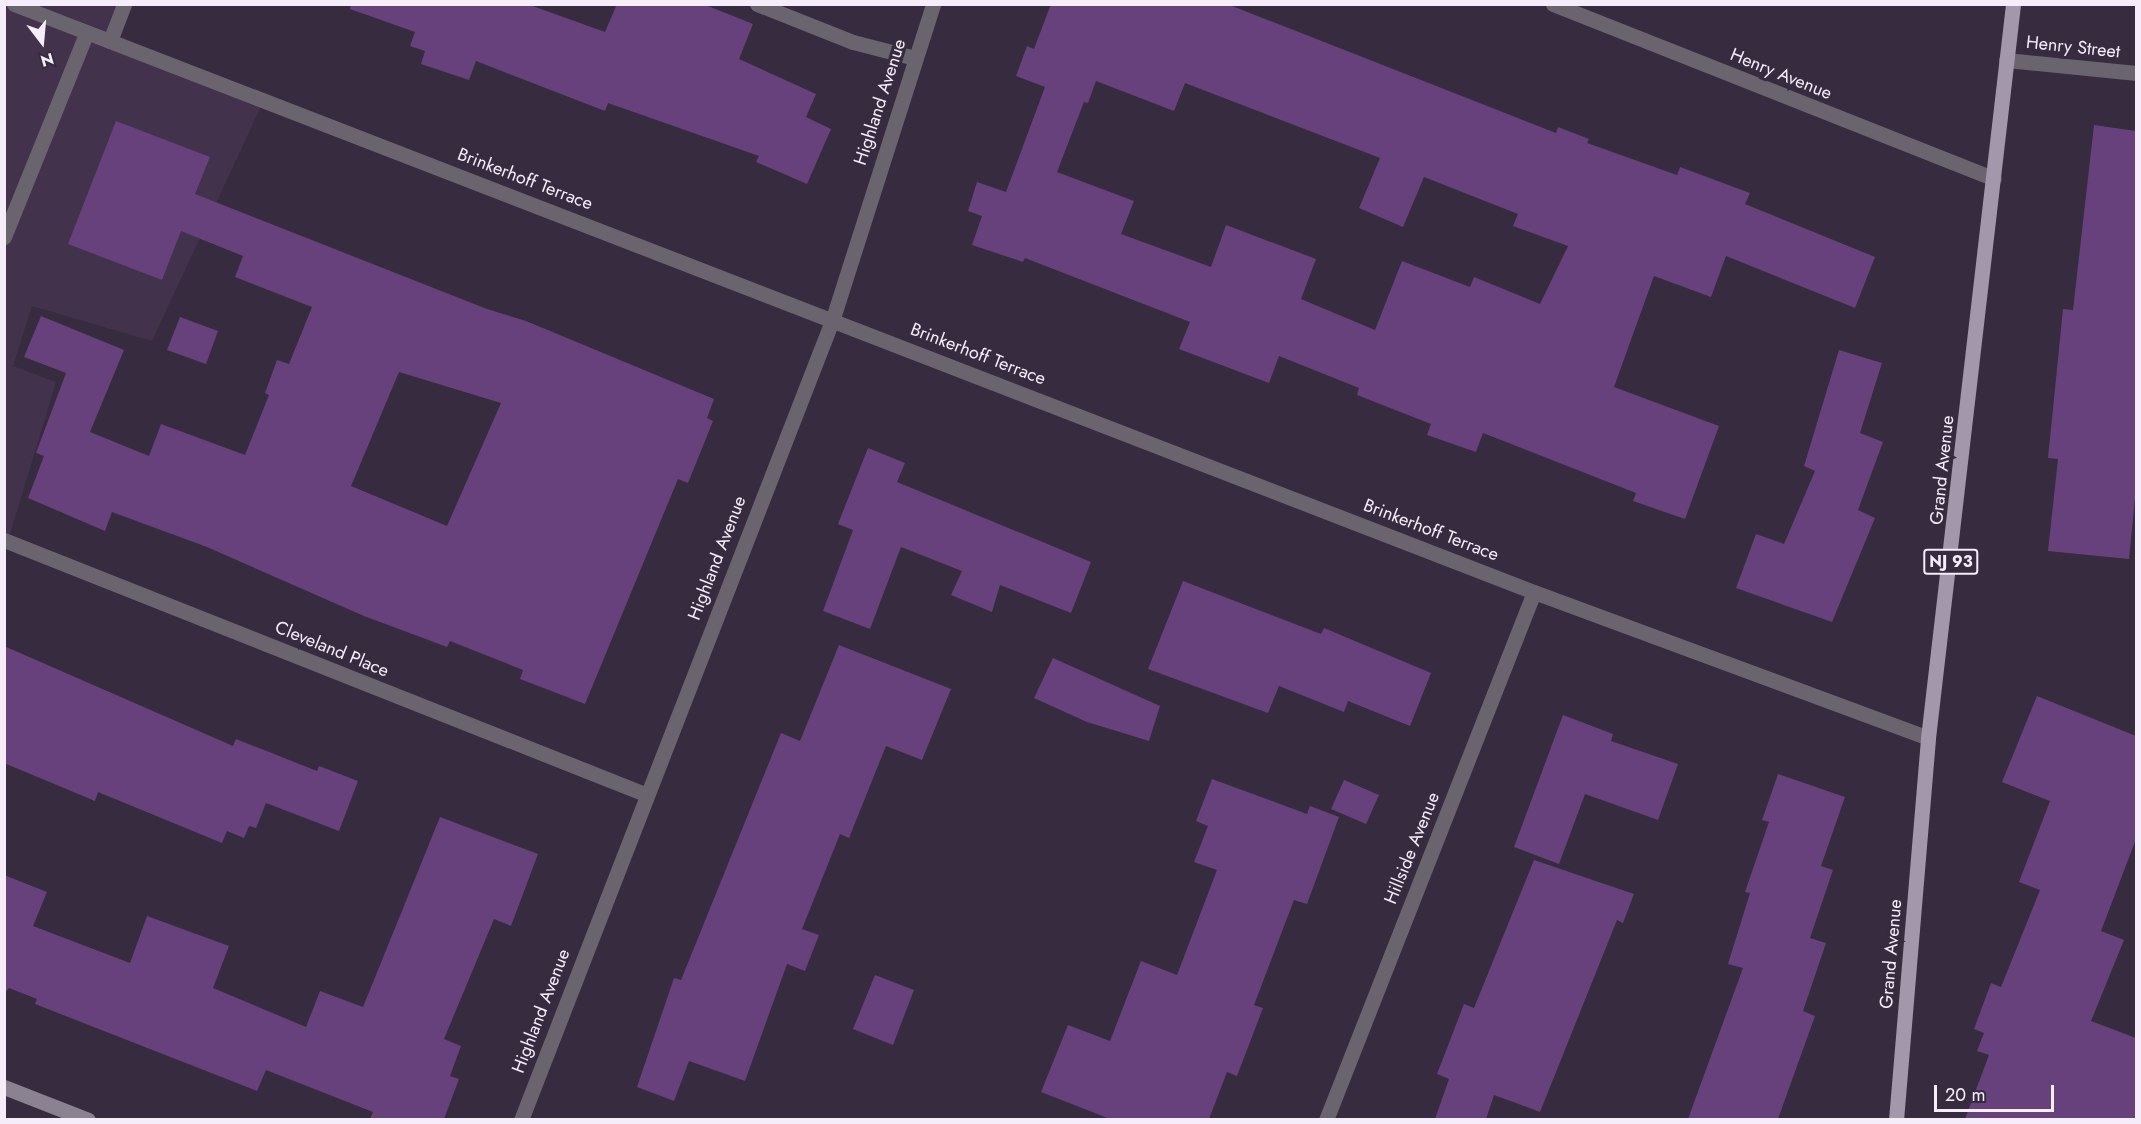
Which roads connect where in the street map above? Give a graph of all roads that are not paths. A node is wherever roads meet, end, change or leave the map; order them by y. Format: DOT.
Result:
graph roads {
  1 [pos="14,4"];
  2 [pos="124,4"];
  3 [pos="757,4"];
  4 [pos="933,4"];
  5 [pos="1553,4"];
  6 [pos="2013,4"];
  7 [pos="87,32"];
  8 [pos="110,41"];
  9 [pos="915,58"];
  10 [pos="2006,60"];
  11 [pos="2136,73"];
  12 [pos="1994,179"];
  13 [pos="4,237"];
  14 [pos="832,318"];
  15 [pos="4,540"];
  16 [pos="1534,592"];
  17 [pos="1928,738"];
  18 [pos="645,794"];
  19 [pos="4,1087"];
  20 [pos="88,1119"];
  21 [pos="521,1119"];
  22 [pos="1326,1119"];
  23 [pos="1896,1119"];
  1 -- 7 [label="street, Brinkerhoff Terrace"];
  2 -- 8 [label="street"];
  3 -- 9 [label="street"];
  4 -- 9 [label="street, Highland Avenue"];
  5 -- 12 [label="street, Henry Avenue"];
  6 -- 10 [label="main road, Grand Avenue / NJ 93"];
  7 -- 8 [label="street, Brinkerhoff Terrace"];
  7 -- 13 [label="street"];
  8 -- 14 [label="street, Brinkerhoff Terrace"];
  9 -- 14 [label="street, Highland Avenue"];
  10 -- 11 [label="street, Henry Street"];
  10 -- 12 [label="main road, Grand Avenue / NJ 93"];
  12 -- 17 [label="main road, Grand Avenue / NJ 93"];
  14 -- 16 [label="street, Brinkerhoff Terrace"];
  14 -- 18 [label="street, Highland Avenue"];
  15 -- 18 [label="street, Cleveland Place"];
  16 -- 17 [label="street, Brinkerhoff Terrace"];
  16 -- 22 [label="street, Hillside Avenue"];
  17 -- 23 [label="main road, Grand Avenue / NJ 93"];
  18 -- 21 [label="street, Highland Avenue"];
  19 -- 20 [label="main road"];
}
